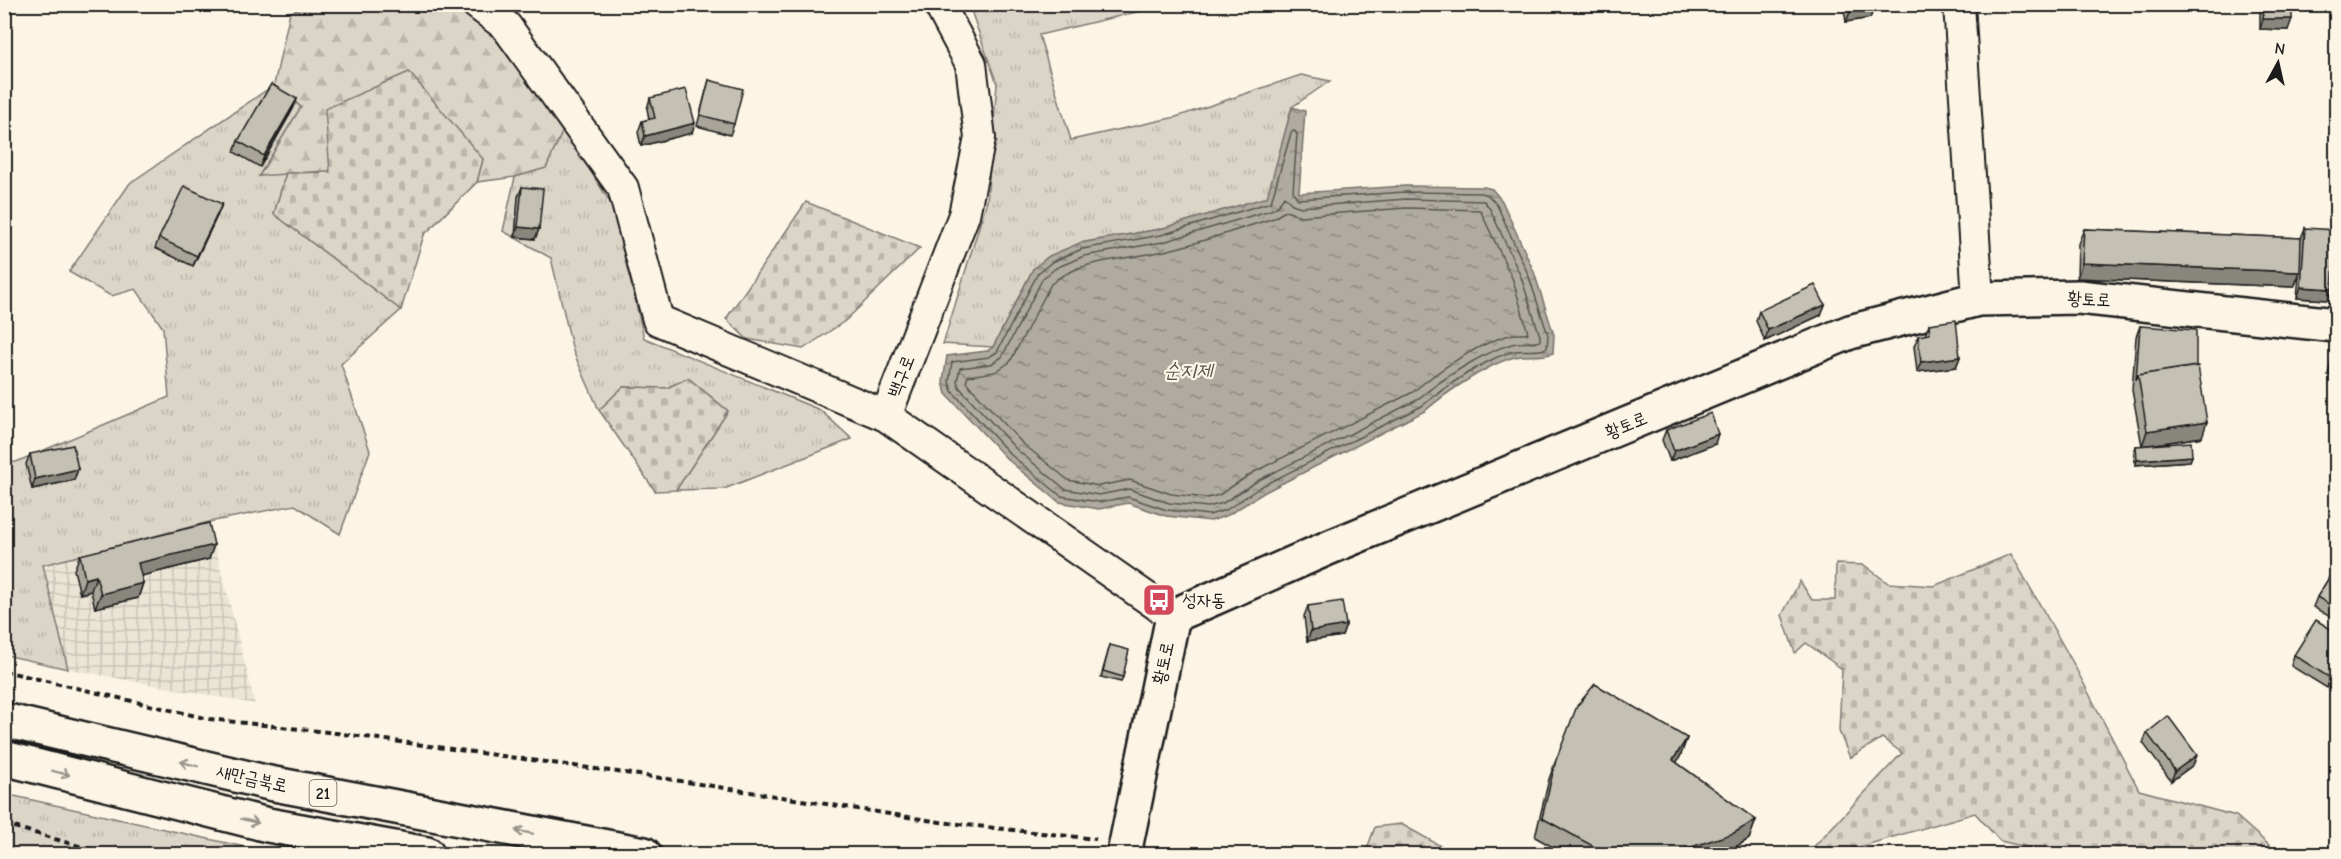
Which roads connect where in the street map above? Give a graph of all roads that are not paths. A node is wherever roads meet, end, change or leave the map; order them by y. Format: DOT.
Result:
graph roads {
  1 [pos="477,4"];
  2 [pos="939,4"];
  3 [pos="1959,4"];
  4 [pos="1978,299"];
  5 [pos="2337,325"];
  6 [pos="886,416"];
  7 [pos="1173,616"];
  8 [pos="4,720"];
  9 [pos="4,758"];
  10 [pos="1125,848"];
  11 [pos="427,855"];
  12 [pos="644,855"];
  1 -- 6 [label="street"];
  2 -- 6 [label="street, 백구로"];
  3 -- 4 [label="street"];
  4 -- 5 [label="main road, 황토로"];
  4 -- 7 [label="main road, 황토로"];
  6 -- 7 [label="street, 백구로"];
  7 -- 10 [label="main road, 황토로"];
  12 -- 8 [label="main road, 새만금북로 / 21, one-way"];
  9 -- 11 [label="main road, 21, one-way"];
}
